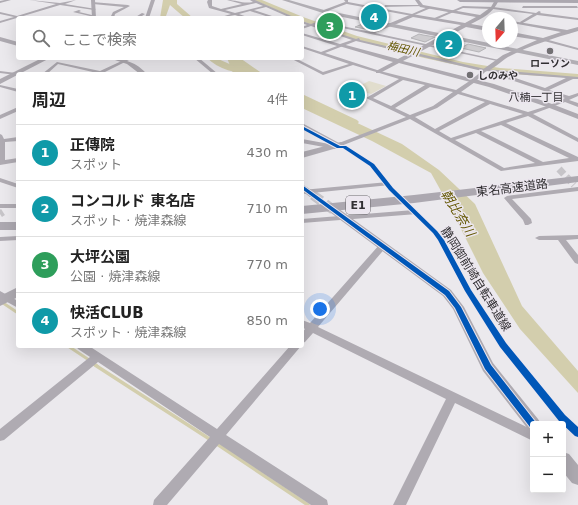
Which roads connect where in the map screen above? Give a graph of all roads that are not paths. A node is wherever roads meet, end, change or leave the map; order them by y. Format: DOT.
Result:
graph roads {
  1 [pos="9,0"];
  2 [pos="30,0"];
  3 [pos="74,0"];
  4 [pos="106,0"];
  5 [pos="149,0"];
  6 [pos="210,0"];
  7 [pos="252,0"];
  8 [pos="284,0"];
  9 [pos="417,0"];
  10 [pos="460,0"];
  11 [pos="497,0"];
  12 [pos="568,1"];
  13 [pos="0,2"];
  14 [pos="94,2"];
  15 [pos="152,2"];
  16 [pos="228,2"];
  17 [pos="256,2"];
  18 [pos="346,2"];
  19 [pos="59,4"];
  20 [pos="245,4"];
  21 [pos="220,5"];
  22 [pos="578,5"];
  23 [pos="266,6"];
  24 [pos="362,6"];
  25 [pos="422,6"];
  26 [pos="548,6"];
  27 [pos="212,7"];
  28 [pos="429,8"];
  29 [pos="493,8"];
  30 [pos="88,9"];
  31 [pos="94,9"];
  32 [pos="221,10"];
  33 [pos="249,10"];
  34 [pos="518,10"];
  35 [pos="450,11"];
  36 [pos="323,12"];
  37 [pos="0,13"];
  38 [pos="538,13"];
  39 [pos="143,14"];
  40 [pos="234,14"];
  41 [pos="287,15"];
  42 [pos="339,15"];
  43 [pos="412,15"];
  44 [pos="26,16"];
  45 [pos="93,16"];
  46 [pos="113,16"];
  47 [pos="140,16"];
  48 [pos="148,16"];
  49 [pos="227,16"];
  50 [pos="241,16"];
  51 [pos="269,16"];
  52 [pos="283,16"];
  53 [pos="481,16"];
  54 [pos="562,16"];
  55 [pos="16,18"];
  56 [pos="16,19"];
  57 [pos="434,19"];
  58 [pos="578,19"];
  59 [pos="0,22"];
  60 [pos="318,22"];
  61 [pos="304,23"];
  62 [pos="518,23"];
  63 [pos="521,23"];
  64 [pos="311,25"];
  65 [pos="390,25"];
  66 [pos="465,25"];
  67 [pos="304,27"];
  68 [pos="349,28"];
  69 [pos="482,28"];
  70 [pos="578,29"];
  71 [pos="568,32"];
  72 [pos="372,33"];
  73 [pos="304,35"];
  74 [pos="518,35"];
  75 [pos="445,36"];
  76 [pos="0,39"];
  77 [pos="359,39"];
  78 [pos="545,40"];
  79 [pos="16,43"];
  80 [pos="428,45"];
  81 [pos="342,46"];
  82 [pos="304,49"];
  83 [pos="578,49"];
  84 [pos="518,51"];
  85 [pos="321,53"];
  86 [pos="413,53"];
  87 [pos="43,60"];
  88 [pos="126,60"];
  89 [pos="129,60"];
  90 [pos="198,60"];
  91 [pos="296,60"];
  92 [pos="497,60"];
  93 [pos="396,62"];
  94 [pos="578,63"];
  95 [pos="352,64"];
  96 [pos="486,69"];
  97 [pos="499,71"];
  98 [pos="0,72"];
  99 [pos="22,72"];
  100 [pos="46,72"];
  101 [pos="94,72"];
  102 [pos="100,72"];
  103 [pos="142,72"];
  104 [pos="214,72"];
  105 [pos="378,72"];
  106 [pos="16,74"];
  107 [pos="537,74"];
  108 [pos="16,75"];
  109 [pos="576,77"];
  110 [pos="403,78"];
  111 [pos="473,81"];
  112 [pos="0,82"];
  113 [pos="520,82"];
  114 [pos="429,85"];
  115 [pos="0,86"];
  116 [pos="16,90"];
  117 [pos="545,90"];
  118 [pos="457,92"];
  119 [pos="578,94"];
  120 [pos="567,99"];
  121 [pos="489,102"];
  122 [pos="578,105"];
  123 [pos="552,106"];
  124 [pos="391,108"];
  125 [pos="16,110"];
  126 [pos="529,114"];
  127 [pos="0,117"];
  128 [pos="411,117"];
  129 [pos="578,117"];
  130 [pos="502,123"];
  131 [pos="304,126"];
  132 [pos="435,131"];
  133 [pos="476,131"];
  134 [pos="1,138"];
  135 [pos="16,139"];
  136 [pos="450,140"];
  137 [pos="578,140"];
  138 [pos="304,141"];
  139 [pos="339,145"];
  140 [pos="304,154"];
  141 [pos="577,159"];
  142 [pos="16,160"];
  143 [pos="1,162"];
  144 [pos="553,162"];
  145 [pos="540,164"];
  146 [pos="559,169"];
  147 [pos="578,172"];
  148 [pos="0,180"];
  149 [pos="388,184"];
  150 [pos="16,185"];
  151 [pos="577,186"];
  152 [pos="487,187"];
  153 [pos="305,194"];
  154 [pos="412,201"];
  155 [pos="16,208"];
  156 [pos="304,210"];
  157 [pos="1,212"];
  158 [pos="340,214"];
  159 [pos="304,221"];
  160 [pos="528,223"];
  161 [pos="0,226"];
  162 [pos="16,226"];
  163 [pos="578,236"];
  164 [pos="560,237"];
  165 [pos="16,238"];
  166 [pos="538,238"];
  167 [pos="0,239"];
  168 [pos="383,246"];
  169 [pos="578,261"];
  170 [pos="16,292"];
  171 [pos="2,298"];
  172 [pos="16,304"];
  173 [pos="304,324"];
  174 [pos="312,328"];
  175 [pos="304,337"];
  176 [pos="84,348"];
  177 [pos="294,348"];
  178 [pos="97,357"];
  179 [pos="453,396"];
  180 [pos="531,421"];
  181 [pos="530,434"];
  182 [pos="0,436"];
  183 [pos="217,437"];
  184 [pos="566,463"];
  185 [pos="578,477"];
  186 [pos="159,505"];
  187 [pos="322,505"];
  188 [pos="399,505"];
  1 -- 13 [label="street"];
  2 -- 19 [label="street"];
  3 -- 19 [label="street"];
  4 -- 14 [label="street"];
  5 -- 15 [label="street"];
  6 -- 27 [label="street"];
  7 -- 17 [label="street"];
  8 -- 36 [label="main road"];
  9 -- 25 [label="street"];
  10 -- 11 [label="highway"];
  11 -- 12 [label="highway"];
  11 -- 29 [label="street"];
  12 -- 22 [label="highway"];
  14 -- 31 [label="street"];
  14 -- 46 [label="street"];
  15 -- 48 [label="street"];
  16 -- 20 [label="street"];
  17 -- 20 [label="street"];
  17 -- 23 [label="street"];
  18 -- 24 [label="street"];
  18 -- 36 [label="street"];
  19 -- 30 [label="street"];
  19 -- 44 [label="street"];
  20 -- 32 [label="street"];
  21 -- 27 [label="street"];
  22 -- 26 [label="street"];
  22 -- 54 [label="street"];
  23 -- 33 [label="street"];
  23 -- 41 [label="street"];
  24 -- 25 [label="street"];
  24 -- 43 [label="street"];
  25 -- 28 [label="street"];
  26 -- 34 [label="street"];
  26 -- 38 [label="street"];
  27 -- 32 [label="street"];
  28 -- 35 [label="street"];
  28 -- 43 [label="street"];
  29 -- 34 [label="street"];
  29 -- 35 [label="street"];
  29 -- 53 [label="street"];
  30 -- 31 [label="street"];
  30 -- 45 [label="street"];
  31 -- 45 [label="street"];
  32 -- 40 [label="street"];
  33 -- 40 [label="street"];
  33 -- 51 [label="street"];
  34 -- 38 [label="street"];
  35 -- 53 [label="street"];
  35 -- 57 [label="street"];
  36 -- 42 [label="main road"];
  37 -- 55 [label="street"];
  38 -- 54 [label="street"];
  38 -- 63 [label="street"];
  39 -- 47 [label="street"];
  40 -- 49 [label="street"];
  40 -- 50 [label="street"];
  41 -- 52 [label="street"];
  42 -- 60 [label="street"];
  42 -- 65 [label="main road"];
  43 -- 57 [label="street"];
  43 -- 65 [label="street"];
  53 -- 66 [label="street"];
  54 -- 58 [label="street"];
  56 -- 59 [label="street"];
  57 -- 66 [label="street"];
  60 -- 64 [label="street"];
  60 -- 68 [label="street"];
  61 -- 64 [label="street"];
  62 -- 63 [label="street"];
  63 -- 71 [label="street"];
  64 -- 67 [label="street"];
  64 -- 77 [label="street"];
  65 -- 72 [label="street"];
  65 -- 75 [label="main road"];
  66 -- 69 [label="street"];
  66 -- 75 [label="street"];
  68 -- 72 [label="street"];
  68 -- 77 [label="street"];
  70 -- 71 [label="street"];
  71 -- 78 [label="street"];
  72 -- 77 [label="street"];
  72 -- 80 [label="street"];
  73 -- 81 [label="street"];
  74 -- 78 [label="street"];
  75 -- 80 [label="street"];
  75 -- 84 [label="main road"];
  76 -- 79 [label="street"];
  77 -- 81 [label="street"];
  77 -- 86 [label="street"];
  78 -- 83 [label="street"];
  78 -- 84 [label="street"];
  80 -- 86 [label="street"];
  80 -- 92 [label="street"];
  81 -- 85 [label="street"];
  81 -- 93 [label="street"];
  82 -- 85 [label="street"];
  84 -- 92 [label="street"];
  84 -- 94 [label="main road"];
  85 -- 95 [label="street"];
  86 -- 93 [label="street"];
  86 -- 96 [label="street"];
  87 -- 99 [label="street"];
  88 -- 102 [label="street"];
  89 -- 103 [label="street"];
  90 -- 104 [label="street"];
  91 -- 95 [label="street"];
  92 -- 96 [label="street"];
  93 -- 105 [label="street"];
  93 -- 111 [label="street"];
  95 -- 105 [label="street"];
  96 -- 97 [label="street"];
  96 -- 109 [label="street"];
  96 -- 111 [label="street"];
  97 -- 107 [label="street"];
  97 -- 113 [label="street"];
  98 -- 106 [label="street"];
  100 -- 101 [label="street"];
  105 -- 110 [label="street"];
  107 -- 109 [label="street"];
  107 -- 113 [label="street"];
  108 -- 112 [label="street"];
  109 -- 117 [label="street"];
  110 -- 114 [label="street"];
  110 -- 124 [label="street"];
  111 -- 118 [label="street"];
  111 -- 123 [label="street"];
  113 -- 117 [label="street"];
  114 -- 118 [label="street"];
  114 -- 124 [label="street"];
  115 -- 116 [label="street"];
  117 -- 120 [label="street"];
  118 -- 121 [label="street"];
  118 -- 128 [label="street"];
  119 -- 120 [label="street"];
  120 -- 122 [label="street"];
  120 -- 123 [label="street"];
  121 -- 126 [label="street"];
  121 -- 132 [label="street"];
  123 -- 126 [label="street"];
  123 -- 129 [label="street"];
  124 -- 128 [label="street"];
  125 -- 127 [label="street"];
  126 -- 130 [label="street"];
  126 -- 137 [label="street"];
  128 -- 132 [label="street"];
  128 -- 139 [label="street"];
  130 -- 133 [label="street"];
  130 -- 141 [label="street"];
  131 -- 139 [label="street"];
  132 -- 136 [label="street"];
  133 -- 136 [label="street"];
  133 -- 145 [label="street"];
  134 -- 135 [label="street"];
  134 -- 143 [label="street"];
  136 -- 145 [label="street"];
  138 -- 139 [label="street"];
  139 -- 140 [label="street"];
  141 -- 144 [label="street"];
  142 -- 143 [label="street"];
  144 -- 145 [label="street"];
  144 -- 146 [label="street"];
  147 -- 152 [label="highway, 東名高速道路 / E1"];
  148 -- 150 [label="street"];
  149 -- 153 [label="street"];
  151 -- 152 [label="highway, 東名高速道路 / E1"];
  151 -- 160 [label="street"];
  152 -- 154 [label="highway, 東名高速道路 / E1"];
  153 -- 154 [label="highway, 東名高速道路 / E1"];
  154 -- 156 [label="highway, 東名高速道路 / E1"];
  154 -- 158 [label="street"];
  155 -- 157 [label="highway"];
  158 -- 159 [label="street"];
  158 -- 168 [label="street"];
  161 -- 162 [label="highway"];
  163 -- 164 [label="street"];
  164 -- 166 [label="street"];
  164 -- 169 [label="street"];
  165 -- 167 [label="street"];
  168 -- 174 [label="street"];
  168 -- 180 [label="street"];
  170 -- 171 [label="street"];
  171 -- 172 [label="street"];
  173 -- 174 [label="street"];
  174 -- 175 [label="street"];
  174 -- 179 [label="street"];
  176 -- 178 [label="street"];
  177 -- 183 [label="street"];
  178 -- 182 [label="street"];
  178 -- 183 [label="street"];
  179 -- 181 [label="street"];
  179 -- 188 [label="street"];
  183 -- 186 [label="street"];
  183 -- 187 [label="street"];
  184 -- 185 [label="street"];
}
